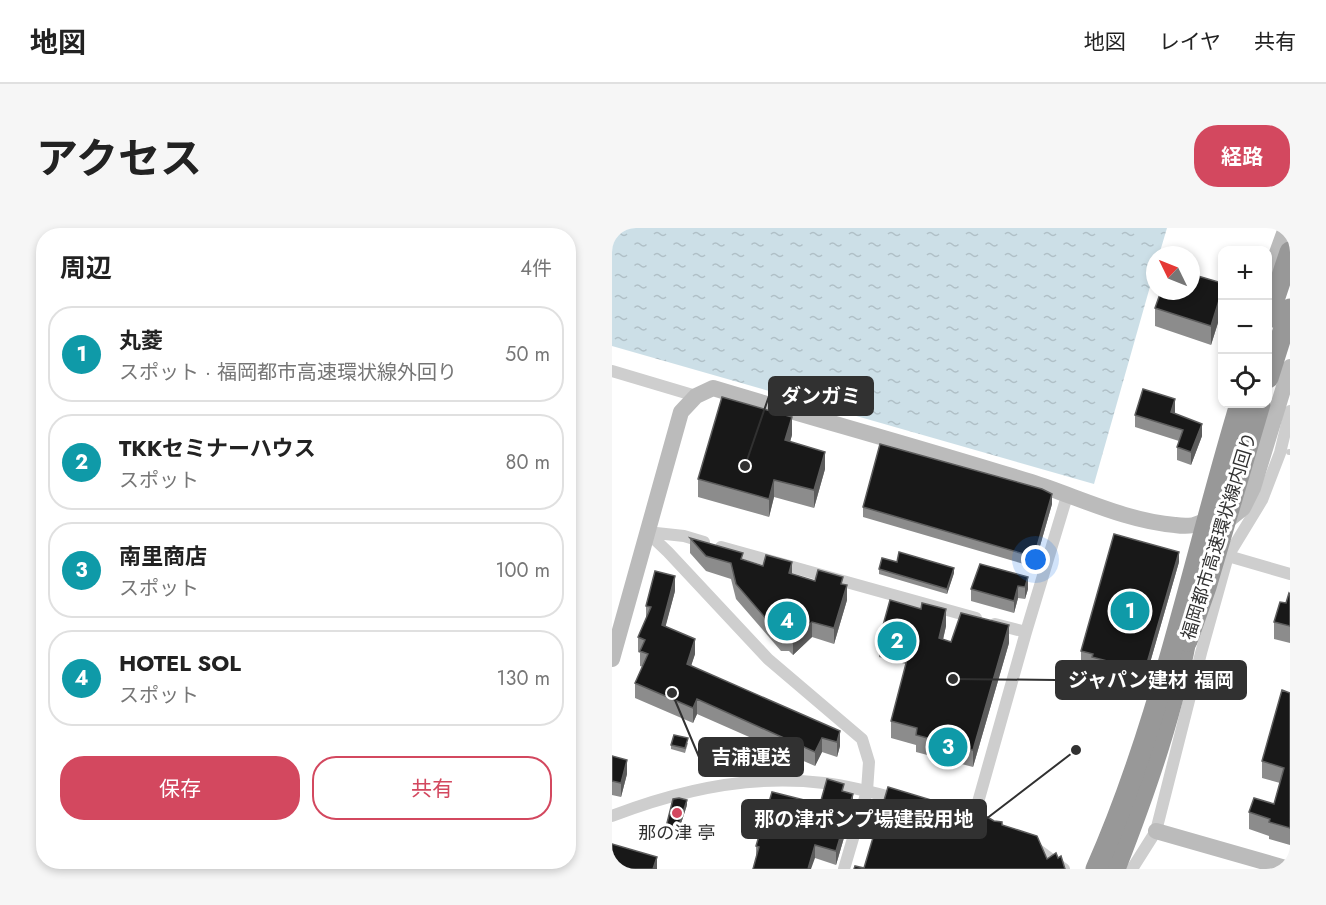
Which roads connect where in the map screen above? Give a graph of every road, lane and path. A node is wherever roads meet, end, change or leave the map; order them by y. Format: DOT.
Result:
graph roads {
  1 [pos="1286,228"];
  2 [pos="1290,252"];
  3 [pos="1272,267"];
  4 [pos="1272,306"];
  5 [pos="1290,309"];
  6 [pos="1272,365"];
  7 [pos="1290,367"];
  8 [pos="612,371"];
  9 [pos="696,396"];
  10 [pos="1230,408"];
  11 [pos="1239,408"];
  12 [pos="1259,408"];
  13 [pos="1290,411"];
  14 [pos="1290,452"];
  15 [pos="1275,464"];
  16 [pos="1067,496"];
  17 [pos="1099,507"];
  18 [pos="647,532"];
  19 [pos="1201,541"];
  20 [pos="1228,556"];
  21 [pos="1290,574"];
  22 [pos="1026,632"];
  23 [pos="1186,644"];
  24 [pos="612,659"];
  25 [pos="867,791"];
  26 [pos="612,816"];
  27 [pos="974,820"];
  28 [pos="993,826"];
  29 [pos="1156,831"];
  30 [pos="1019,837"];
  31 [pos="844,869"];
  32 [pos="1064,869"];
  33 [pos="1098,869"];
  34 [pos="1115,869"];
  35 [pos="1132,869"];
  36 [pos="1289,869"];
  1 -- 3 [label="street"];
  2 -- 4 [label="highway"];
  5 -- 6 [label="highway"];
  7 -- 17 [label="street"];
  8 -- 9 [label="street"];
  9 -- 16 [label="street"];
  9 -- 18 [label="street"];
  10 -- 17 [label="street"];
  11 -- 19 [label="highway, bridge"];
  12 -- 23 [label="highway, 福岡都市高速環状線内回り, bridge"];
  13 -- 15 [label="street"];
  14 -- 15 [label="street"];
  15 -- 20 [label="street"];
  16 -- 17 [label="street"];
  16 -- 22 [label="street"];
  18 -- 22 [label="street"];
  18 -- 24 [label="street"];
  18 -- 25 [label="street"];
  19 -- 33 [label="highway, bridge"];
  19 -- 34 [label="highway, bridge"];
  20 -- 21 [label="street"];
  20 -- 29 [label="street"];
  22 -- 27 [label="street"];
  23 -- 33 [label="highway, 福岡都市高速環状線内回り, bridge"];
  23 -- 34 [label="highway"];
  25 -- 26 [label="street"];
  25 -- 27 [label="street"];
  25 -- 31 [label="street"];
  27 -- 28 [label="street"];
  29 -- 35 [label="street"];
  29 -- 36 [label="street"];
  30 -- 32 [label="street"];
}
